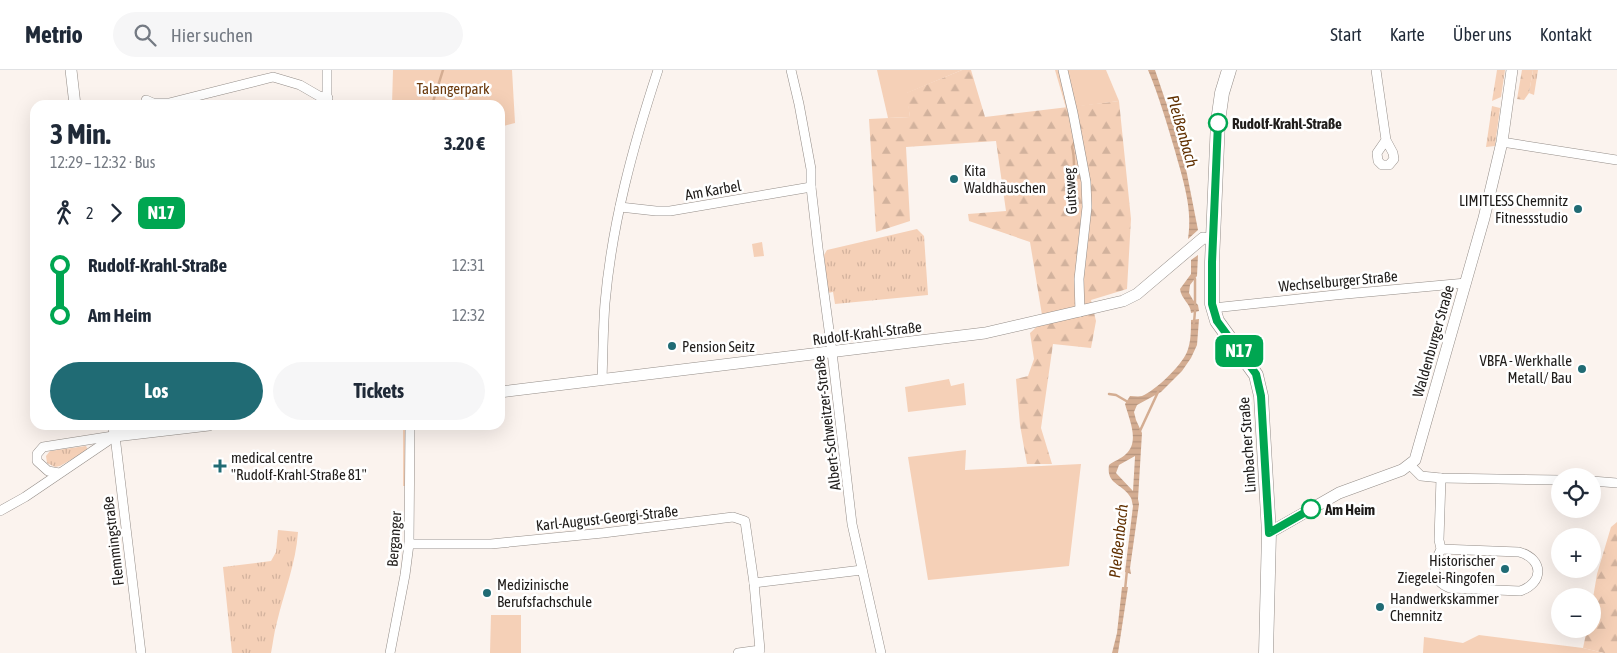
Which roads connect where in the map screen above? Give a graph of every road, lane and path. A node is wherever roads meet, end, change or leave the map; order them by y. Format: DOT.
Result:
graph roads {
  1 [pos="71,70"];
  2 [pos="327,70"];
  3 [pos="658,70"];
  4 [pos="790,70"];
  5 [pos="1063,70"];
  6 [pos="1229,70"];
  7 [pos="1376,70"];
  8 [pos="1512,70"];
  9 [pos="74,100"];
  10 [pos="181,100"];
  11 [pos="325,100"];
  12 [pos="327,100"];
  13 [pos="1386,140"];
  14 [pos="1502,142"];
  15 [pos="1617,160"];
  16 [pos="811,187"];
  17 [pos="620,207"];
  18 [pos="1208,238"];
  19 [pos="1466,284"];
  20 [pos="1213,308"];
  21 [pos="1080,312"];
  22 [pos="832,352"];
  23 [pos="602,380"];
  24 [pos="505,391"];
  25 [pos="115,430"];
  26 [pos="410,430"];
  27 [pos="1410,465"];
  28 [pos="59,474"];
  29 [pos="1441,478"];
  30 [pos="1551,480"];
  31 [pos="1601,482"];
  32 [pos="1617,483"];
  33 [pos="0,511"];
  34 [pos="1269,533"];
  35 [pos="408,544"];
  36 [pos="1441,549"];
  37 [pos="862,570"];
  38 [pos="754,584"];
  39 [pos="141,653"];
  40 [pos="390,653"];
  41 [pos="738,653"];
  42 [pos="881,653"];
  43 [pos="1266,653"];
  1 -- 9 [label="street"];
  2 -- 12 [label="street"];
  3 -- 17 [label="street"];
  4 -- 16 [label="street, Albert-Schweitzer-Straße"];
  5 -- 21 [label="street, Gutsweg"];
  6 -- 18 [label="main road, Limbacher Straße"];
  7 -- 13 [label="street"];
  8 -- 14 [label="street, Waldenburger Straße"];
  10 -- 11 [label="street"];
  14 -- 15 [label="street"];
  14 -- 19 [label="street, Waldenburger Straße"];
  16 -- 17 [label="street, Am Karbel"];
  16 -- 22 [label="street, Albert-Schweitzer-Straße"];
  17 -- 23 [label="street"];
  18 -- 20 [label="main road, Limbacher Straße"];
  18 -- 21 [label="street, Rudolf-Krahl-Straße"];
  19 -- 20 [label="street, Wechselburger Straße"];
  19 -- 27 [label="street, Waldenburger Straße"];
  20 -- 34 [label="main road, Limbacher Straße"];
  21 -- 22 [label="street, Rudolf-Krahl-Straße"];
  22 -- 23 [label="street, Rudolf-Krahl-Straße"];
  22 -- 37 [label="street, Albert-Schweitzer-Straße"];
  23 -- 24 [label="street, Rudolf-Krahl-Straße"];
  25 -- 28 [label="street"];
  25 -- 28 [label="street"];
  25 -- 39 [label="street, Flemmingstraße"];
  26 -- 35 [label="street, Berganger"];
  27 -- 29 [label="street"];
  27 -- 34 [label="street"];
  28 -- 33 [label="street"];
  29 -- 30 [label="street"];
  29 -- 36 [label="street"];
  31 -- 32 [label="street"];
  34 -- 43 [label="main road, Limbacher Straße"];
  35 -- 38 [label="street, Karl-August-Georgi-Straße"];
  35 -- 40 [label="street, Berganger"];
  36 -- 36 [label="street"];
  37 -- 38 [label="street"];
  37 -- 42 [label="street, Albert-Schweitzer-Straße"];
  38 -- 41 [label="street"];
}
